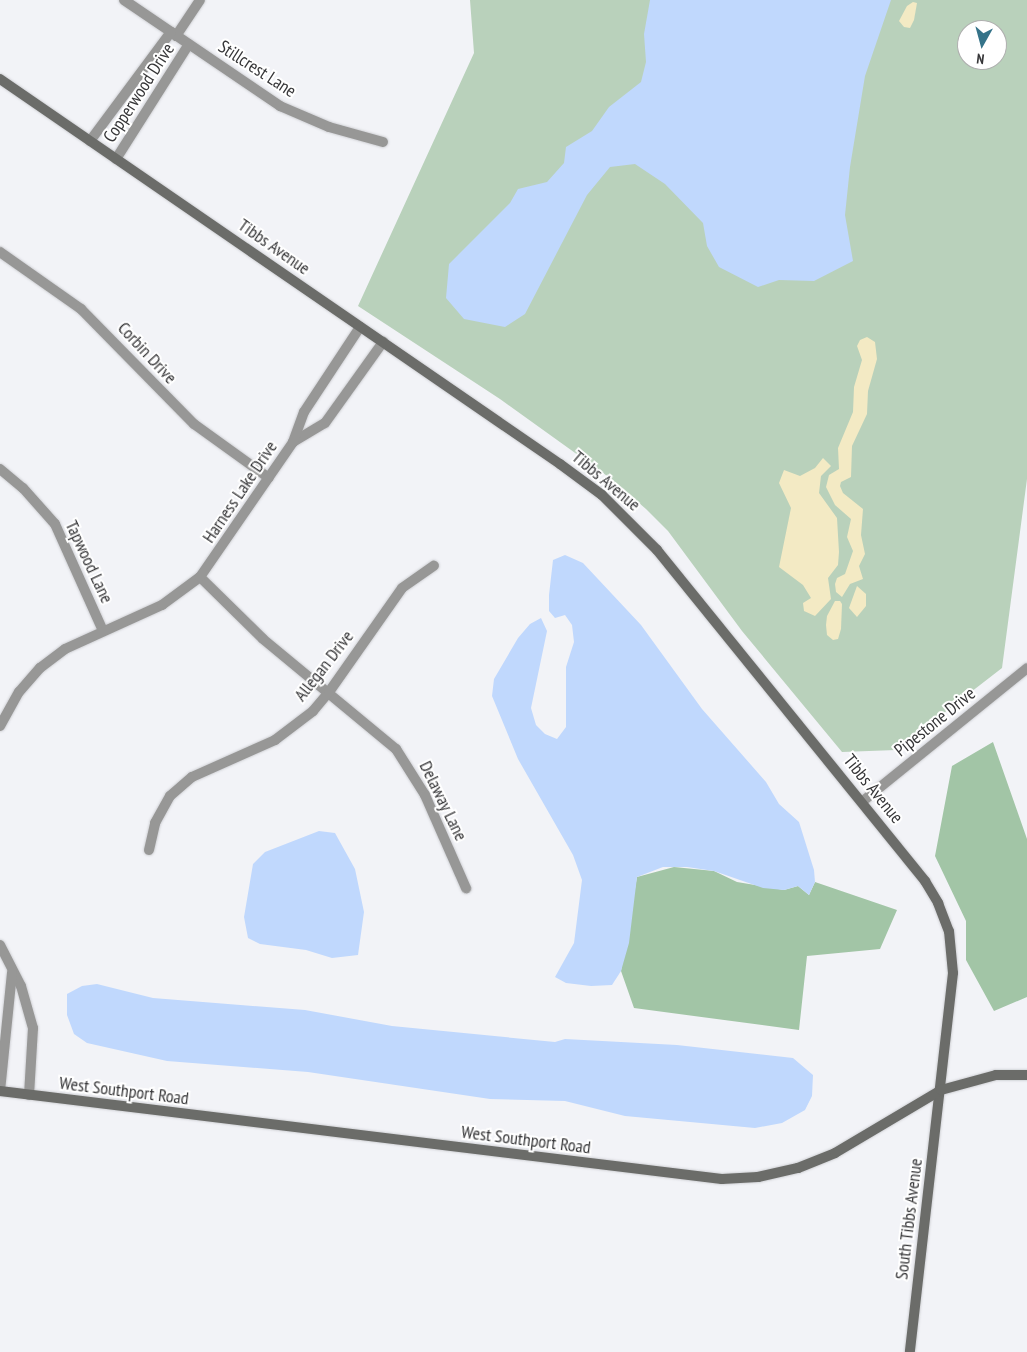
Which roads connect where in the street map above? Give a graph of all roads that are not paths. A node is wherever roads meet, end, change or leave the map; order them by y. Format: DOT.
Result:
graph roads {
  1 [pos="124,0"];
  2 [pos="200,0"];
  3 [pos="173,34"];
  4 [pos="189,44"];
  5 [pos="0,79"];
  6 [pos="90,140"];
  7 [pos="383,142"];
  8 [pos="116,158"];
  9 [pos="0,252"];
  10 [pos="360,327"];
  11 [pos="383,342"];
  12 [pos="293,442"];
  13 [pos="0,468"];
  14 [pos="269,478"];
  15 [pos="434,566"];
  16 [pos="200,577"];
  17 [pos="103,631"];
  18 [pos="1027,668"];
  19 [pos="329,692"];
  20 [pos="0,726"];
  21 [pos="863,801"];
  22 [pos="149,850"];
  23 [pos="466,888"];
  24 [pos="0,945"];
  25 [pos="12,972"];
  26 [pos="1027,1075"];
  27 [pos="941,1090"];
  28 [pos="0,1091"];
  29 [pos="29,1095"];
  30 [pos="910,1352"];
  1 -- 3 [label="street, Stillcrest Lane"];
  2 -- 3 [label="street, Copperwood Drive"];
  3 -- 4 [label="street, Stillcrest Lane"];
  3 -- 6 [label="street, Copperwood Drive"];
  4 -- 7 [label="street, Stillcrest Lane"];
  4 -- 8 [label="street, Copperwood Drive"];
  5 -- 6 [label="street, Tibbs Avenue"];
  6 -- 8 [label="street, Tibbs Avenue"];
  8 -- 10 [label="street, Tibbs Avenue"];
  9 -- 14 [label="street, Corbin Drive"];
  10 -- 11 [label="street, Tibbs Avenue"];
  10 -- 12 [label="street, Harness Lake Drive"];
  11 -- 12 [label="street"];
  11 -- 21 [label="street, Tibbs Avenue"];
  12 -- 14 [label="street, Harness Lake Drive"];
  13 -- 17 [label="street, Tapwood Lane"];
  14 -- 16 [label="street, Harness Lake Drive"];
  15 -- 19 [label="street, Allegan Drive"];
  16 -- 17 [label="street, Harness Lake Drive"];
  16 -- 19 [label="street, Delaway Lane"];
  17 -- 20 [label="street, Harness Lake Drive"];
  18 -- 21 [label="street, Pipestone Drive"];
  19 -- 22 [label="street, Allegan Drive"];
  19 -- 23 [label="street, Delaway Lane"];
  21 -- 27 [label="street, Tibbs Avenue"];
  24 -- 25 [label="street"];
  25 -- 28 [label="street"];
  25 -- 29 [label="street"];
  26 -- 27 [label="street, West Southport Road"];
  27 -- 29 [label="street, West Southport Road"];
  27 -- 30 [label="street, South Tibbs Avenue"];
  28 -- 29 [label="street, West Southport Road"];
}
